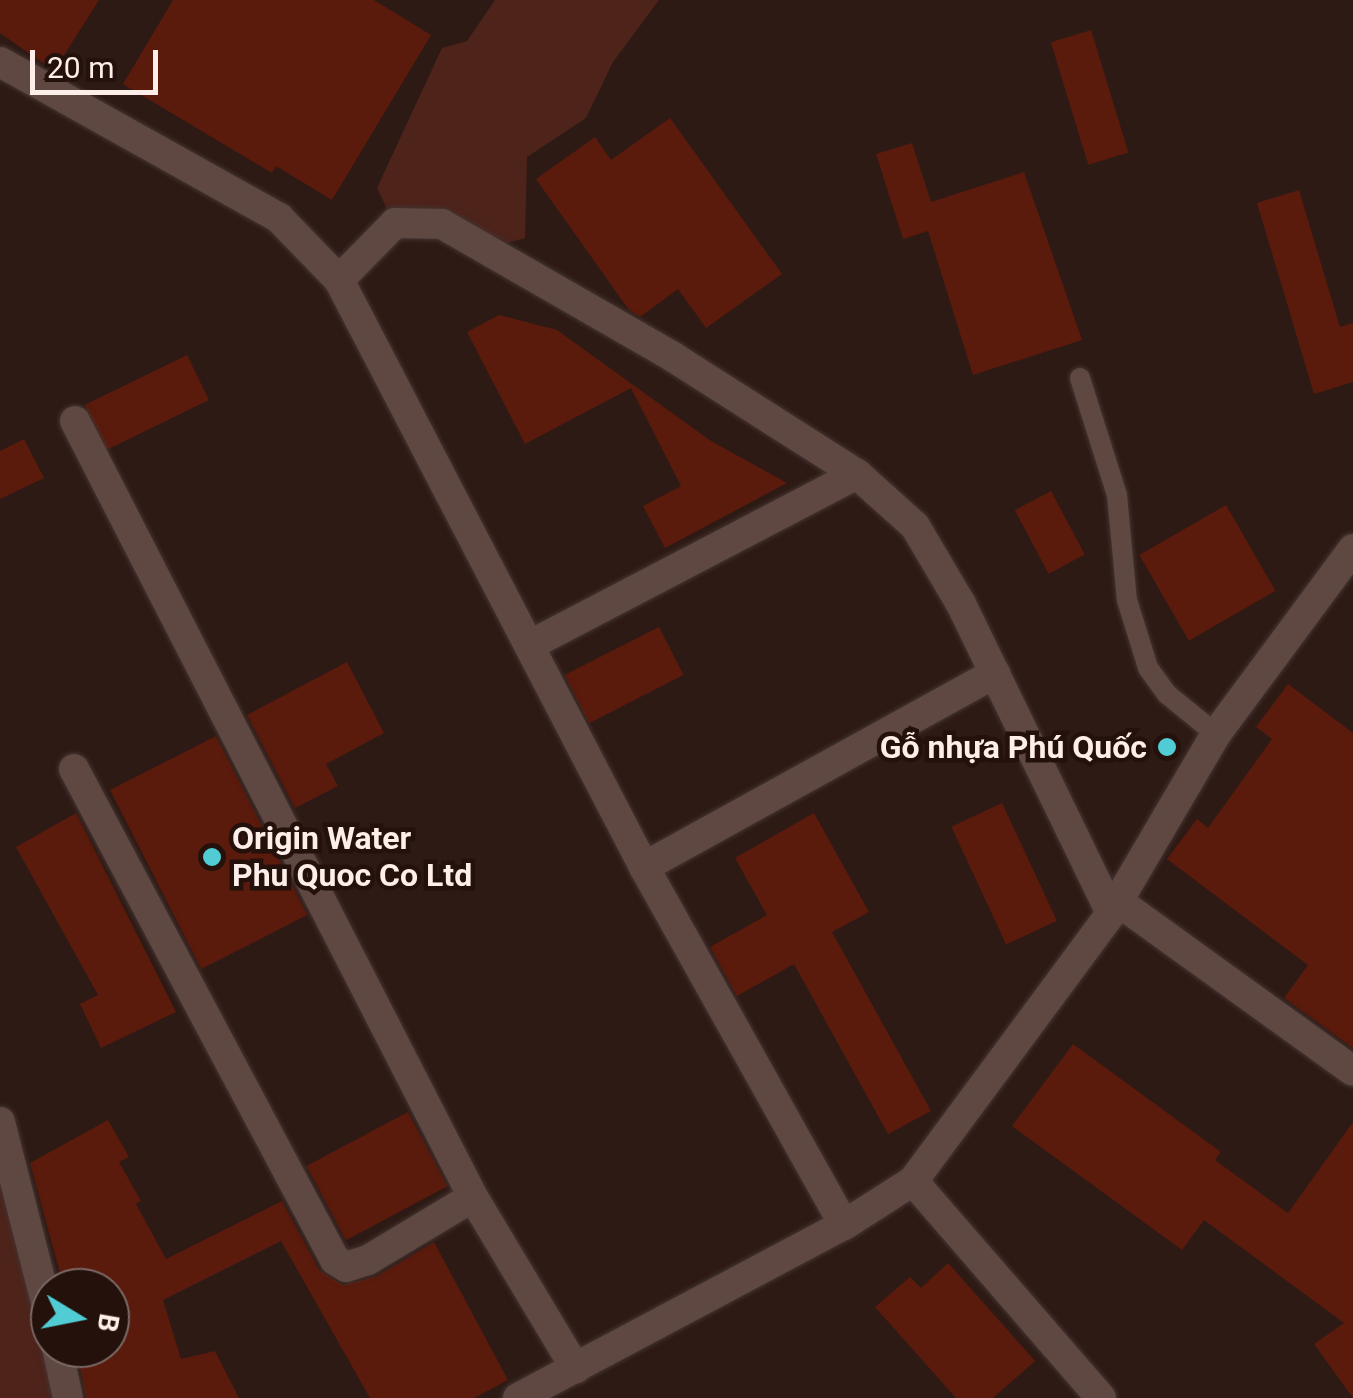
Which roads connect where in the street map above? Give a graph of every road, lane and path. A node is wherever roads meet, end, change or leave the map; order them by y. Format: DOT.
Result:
graph roads {
  1 [pos="0,62"];
  2 [pos="339,280"];
  3 [pos="1080,378"];
  4 [pos="74,421"];
  5 [pos="857,474"];
  6 [pos="1353,549"];
  7 [pos="532,644"];
  8 [pos="995,673"];
  9 [pos="1216,734"];
  10 [pos="74,769"];
  11 [pos="644,867"];
  12 [pos="1114,906"];
  13 [pos="1353,1071"];
  14 [pos="0,1122"];
  15 [pos="912,1180"];
  16 [pos="473,1197"];
  17 [pos="844,1225"];
  18 [pos="37,1268"];
  19 [pos="61,1368"];
  20 [pos="576,1369"];
  21 [pos="68,1398"];
  22 [pos="518,1398"];
  23 [pos="1100,1398"];
  1 -- 2 [label="street"];
  2 -- 5 [label="street"];
  2 -- 7 [label="street"];
  3 -- 9 [label="lane"];
  4 -- 16 [label="street"];
  5 -- 7 [label="street"];
  5 -- 8 [label="street"];
  6 -- 9 [label="street"];
  7 -- 11 [label="street"];
  8 -- 11 [label="street"];
  8 -- 12 [label="street"];
  9 -- 12 [label="street"];
  10 -- 16 [label="street"];
  11 -- 17 [label="street"];
  12 -- 13 [label="street"];
  12 -- 15 [label="street"];
  14 -- 18 [label="street"];
  15 -- 17 [label="street"];
  15 -- 23 [label="street"];
  16 -- 20 [label="street"];
  17 -- 20 [label="street"];
  19 -- 21 [label="street"];
  20 -- 22 [label="street"];
}
